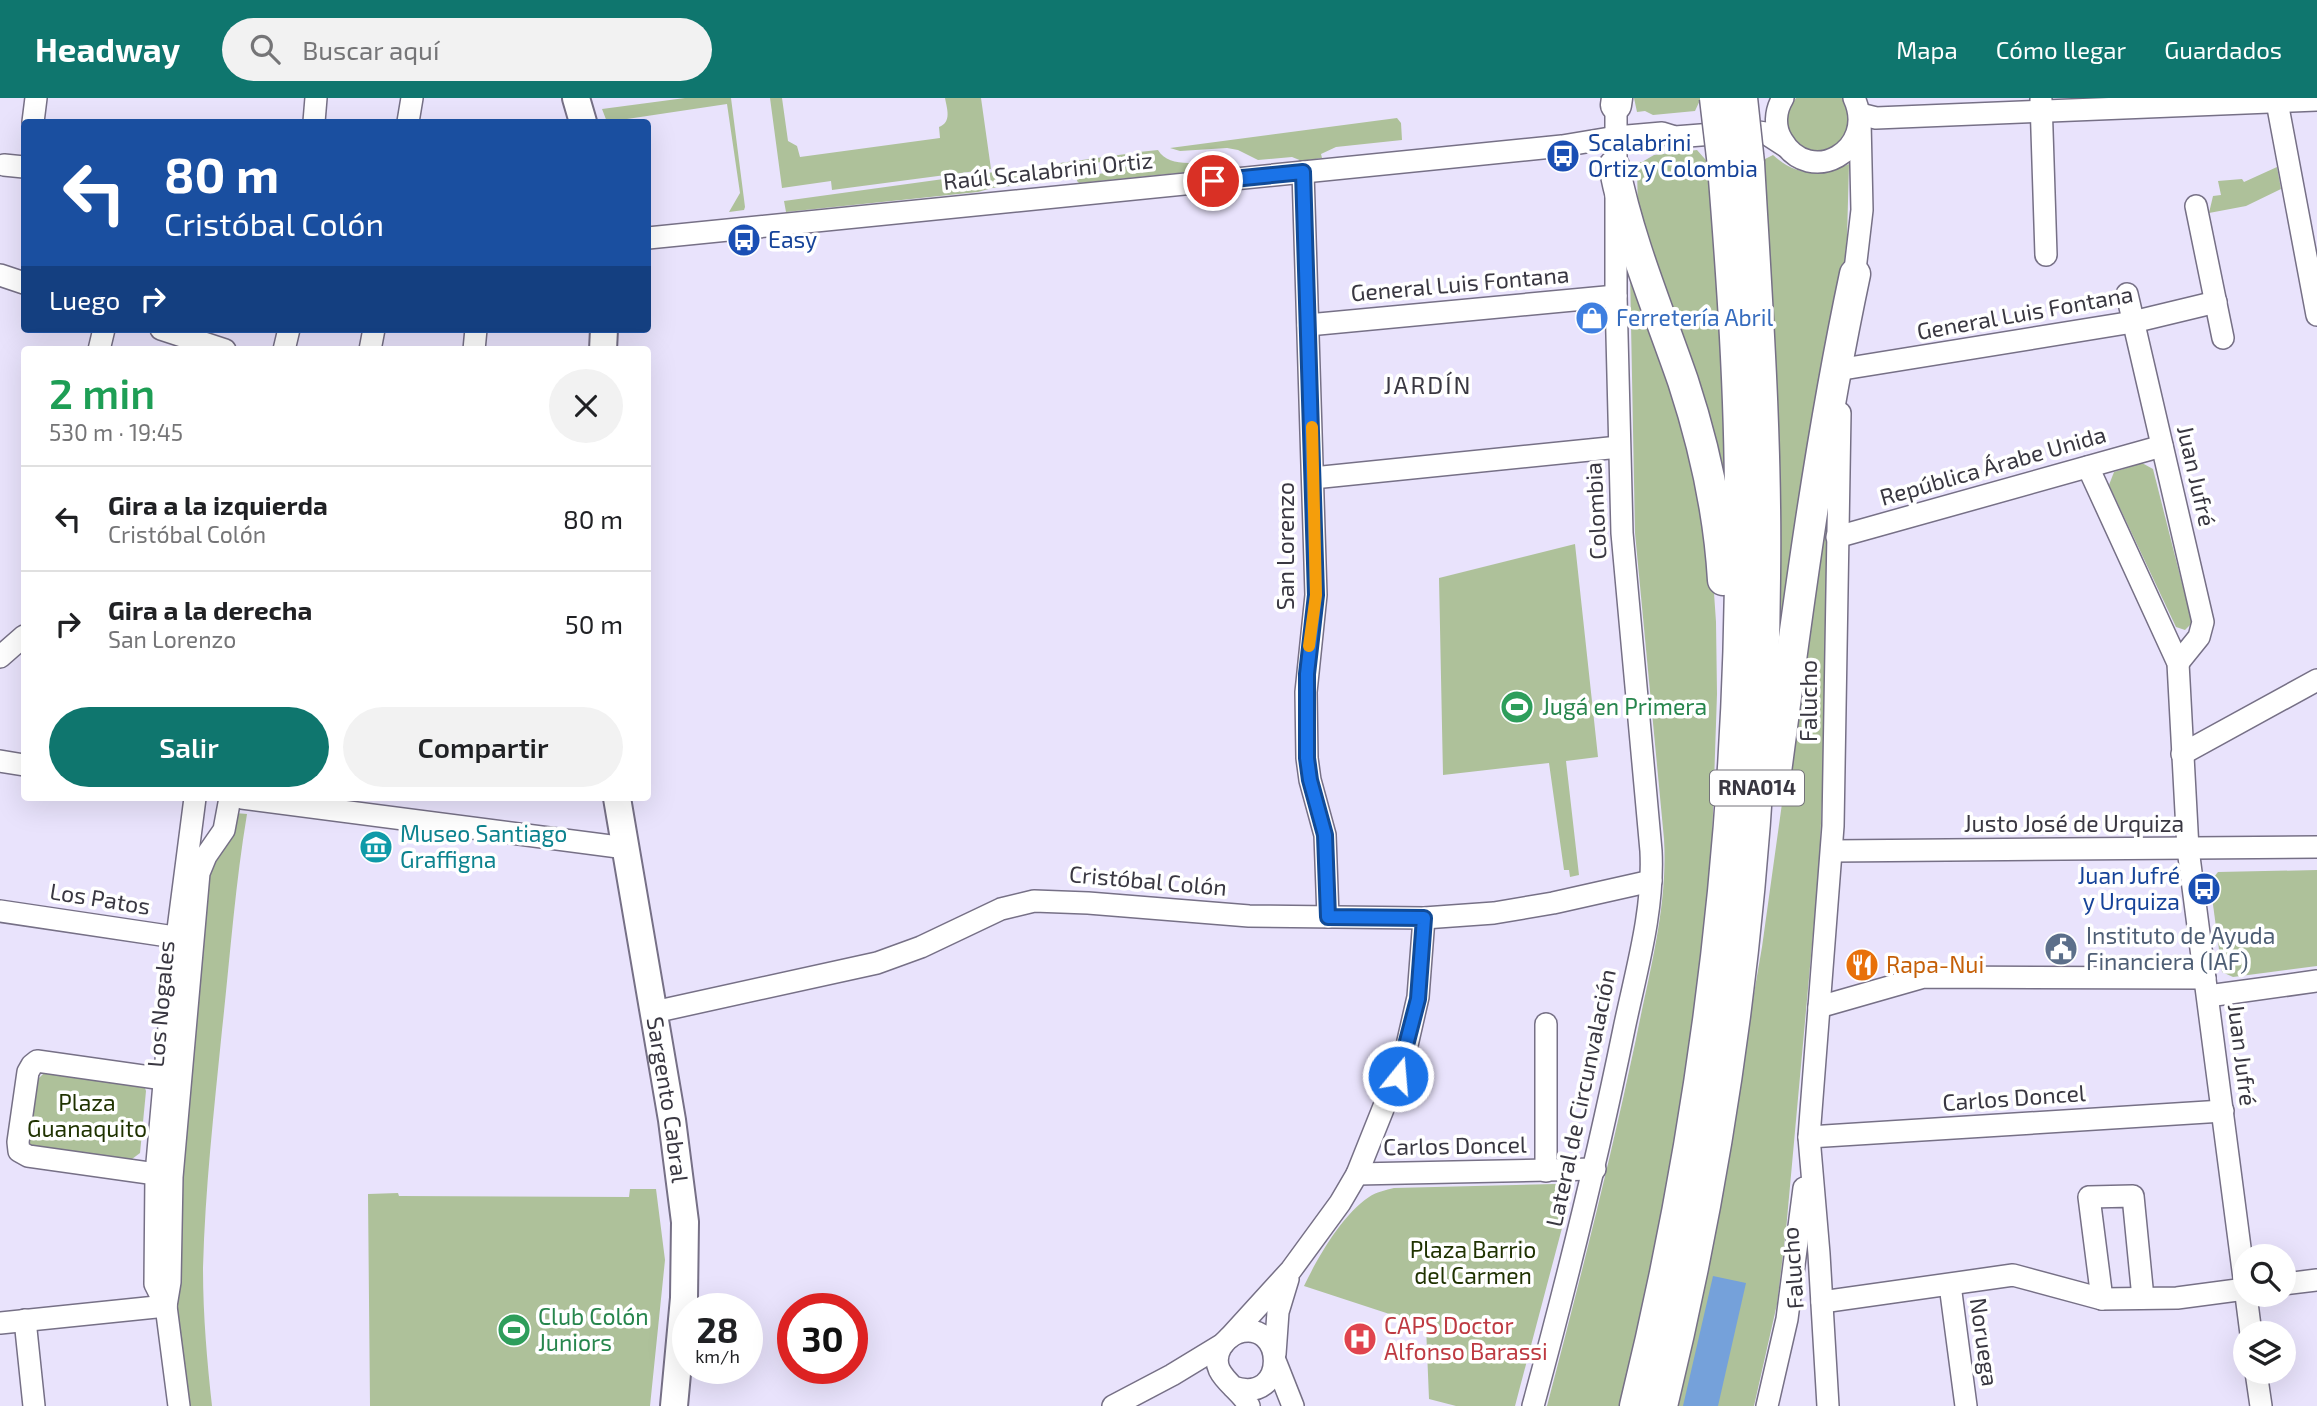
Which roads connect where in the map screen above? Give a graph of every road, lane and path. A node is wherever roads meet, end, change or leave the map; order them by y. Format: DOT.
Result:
graph roads {
  1 [pos="36,98"];
  2 [pos="316,98"];
  3 [pos="412,98"];
  4 [pos="576,98"];
  5 [pos="1716,98"];
  6 [pos="1742,98"];
  7 [pos="1782,99"];
  8 [pos="1616,100"];
  9 [pos="2317,100"];
  10 [pos="2239,101"];
  11 [pos="2277,102"];
  12 [pos="2041,105"];
  13 [pos="1858,108"];
  14 [pos="33,119"];
  15 [pos="314,119"];
  16 [pos="408,119"];
  17 [pos="582,119"];
  18 [pos="1662,133"];
  19 [pos="1785,146"];
  20 [pos="1615,152"];
  21 [pos="1736,165"];
  22 [pos="1303,172"];
  23 [pos="2196,206"];
  24 [pos="651,238"];
  25 [pos="2046,255"];
  26 [pos="1855,274"];
  27 [pos="0,275"];
  28 [pos="21,282"];
  29 [pos="2127,294"];
  30 [pos="1616,296"];
  31 [pos="2216,302"];
  32 [pos="2317,315"];
  33 [pos="2133,322"];
  34 [pos="1308,325"];
  35 [pos="173,333"];
  36 [pos="2223,338"];
  37 [pos="213,346"];
  38 [pos="1843,369"];
  39 [pos="2162,446"];
  40 [pos="1619,447"];
  41 [pos="2088,467"];
  42 [pos="1314,478"];
  43 [pos="1837,537"];
  44 [pos="21,639"];
  45 [pos="0,657"];
  46 [pos="2178,663"];
  47 [pos="2317,680"];
  48 [pos="1734,727"];
  49 [pos="2182,754"];
  50 [pos="0,761"];
  51 [pos="21,764"];
  52 [pos="195,801"];
  53 [pos="229,801"];
  54 [pos="265,801"];
  55 [pos="618,801"];
  56 [pos="2317,847"];
  57 [pos="626,848"];
  58 [pos="2189,849"];
  59 [pos="1832,851"];
  60 [pos="1651,881"];
  61 [pos="0,911"];
  62 [pos="1328,917"];
  63 [pos="1424,918"];
  64 [pos="185,939"];
  65 [pos="2317,981"];
  66 [pos="2206,987"];
  67 [pos="1819,1007"];
  68 [pos="654,1012"];
  69 [pos="1546,1024"];
  70 [pos="172,1080"];
  71 [pos="1723,1090"];
  72 [pos="2223,1111"];
  73 [pos="1809,1137"];
  74 [pos="1595,1169"];
  75 [pos="1546,1171"];
  76 [pos="1357,1174"];
  77 [pos="164,1175"];
  78 [pos="2240,1244"];
  79 [pos="1291,1270"];
  80 [pos="2317,1280"];
  81 [pos="2296,1283"];
  82 [pos="1950,1285"];
  83 [pos="2233,1290"];
  84 [pos="2143,1298"];
  85 [pos="2102,1299"];
  86 [pos="1822,1303"];
  87 [pos="166,1306"];
  88 [pos="25,1320"];
  89 [pos="0,1323"];
  90 [pos="1226,1341"];
  91 [pos="1276,1359"];
  92 [pos="1172,1376"];
  93 [pos="2258,1384"];
  94 [pos="1229,1385"];
  95 [pos="1255,1397"];
  96 [pos="34,1406"];
  97 [pos="179,1406"];
  98 [pos="674,1406"];
  99 [pos="1113,1406"];
  100 [pos="1287,1406"];
  101 [pos="1293,1406"];
  102 [pos="1533,1406"];
  103 [pos="1635,1406"];
  104 [pos="1662,1406"];
  105 [pos="1768,1406"];
  106 [pos="1828,1406"];
  107 [pos="1966,1406"];
  108 [pos="2261,1406"];
  1 -- 14 [label="street"];
  2 -- 15 [label="street"];
  3 -- 16 [label="street"];
  4 -- 17 [label="main road"];
  5 -- 21 [label="highway, RNA014, bridge"];
  6 -- 21 [label="highway, RNA014, bridge"];
  7 -- 18 [label="street, Raúl Scalabrini Ortiz"];
  7 -- 19 [label="street"];
  8 -- 20 [label="street"];
  9 -- 11 [label="street"];
  10 -- 11 [label="street"];
  10 -- 12 [label="street"];
  11 -- 32 [label="street"];
  12 -- 13 [label="street"];
  12 -- 25 [label="street"];
  13 -- 19 [label="street, Raúl Scalabrini Ortiz"];
  13 -- 26 [label="street, Falucho"];
  18 -- 19 [label="street, Raúl Scalabrini Ortiz"];
  18 -- 20 [label="street, Raúl Scalabrini Ortiz"];
  20 -- 22 [label="street, Raúl Scalabrini Ortiz"];
  20 -- 30 [label="street, Colombia"];
  20 -- 48 [label="highway"];
  21 -- 48 [label="highway, RNA014"];
  21 -- 71 [label="highway, RNA014"];
  22 -- 24 [label="street, Raúl Scalabrini Ortiz"];
  22 -- 34 [label="street, San Lorenzo"];
  23 -- 31 [label="street"];
  26 -- 38 [label="street, Falucho"];
  26 -- 71 [label="highway"];
  27 -- 28 [label="street"];
  29 -- 33 [label="street, Juan Jufré"];
  30 -- 34 [label="street, General Luis Fontana"];
  30 -- 40 [label="street, Colombia"];
  31 -- 33 [label="street, General Luis Fontana"];
  31 -- 36 [label="street"];
  33 -- 38 [label="street, General Luis Fontana"];
  33 -- 39 [label="street, Juan Jufré"];
  34 -- 42 [label="street, San Lorenzo"];
  35 -- 37 [label="street"];
  38 -- 43 [label="street, Falucho"];
  39 -- 41 [label="street, República Árabe Unida"];
  39 -- 46 [label="street, Juan Jufré"];
  40 -- 42 [label="street"];
  40 -- 60 [label="street, Colombia"];
  41 -- 43 [label="street, República Árabe Unida"];
  41 -- 46 [label="street, Juan Jufré"];
  42 -- 62 [label="street, San Lorenzo"];
  43 -- 59 [label="street, Falucho"];
  44 -- 45 [label="street"];
  46 -- 49 [label="street, Juan Jufré"];
  47 -- 49 [label="street"];
  48 -- 103 [label="highway, RNA014"];
  49 -- 58 [label="street, Juan Jufré"];
  50 -- 51 [label="street"];
  52 -- 64 [label="street, Los Nogales"];
  53 -- 64 [label="street, Los Nogales"];
  54 -- 57 [label="street"];
  55 -- 57 [label="main road, Sargento Cabral"];
  56 -- 58 [label="street, Justo José de Urquiza"];
  57 -- 68 [label="main road, Sargento Cabral"];
  58 -- 59 [label="street, Justo José de Urquiza"];
  58 -- 66 [label="street, Juan Jufré"];
  59 -- 67 [label="street, Falucho"];
  60 -- 63 [label="street, Cristóbal Colón"];
  60 -- 74 [label="street, Lateral de Circunvalación"];
  61 -- 64 [label="street, Los Patos"];
  62 -- 63 [label="street, Cristóbal Colón"];
  62 -- 68 [label="street, Cristóbal Colón"];
  63 -- 76 [label="street"];
  64 -- 70 [label="street, Los Nogales"];
  65 -- 66 [label="street"];
  66 -- 67 [label="street"];
  66 -- 72 [label="street, Juan Jufré"];
  67 -- 73 [label="street, Falucho"];
  68 -- 98 [label="main road, Sargento Cabral"];
  69 -- 75 [label="street"];
  70 -- 77 [label="street, Los Nogales"];
  70 -- 77 [label="street"];
  71 -- 104 [label="highway, RNA014"];
  72 -- 73 [label="street, Carlos Doncel"];
  72 -- 78 [label="street, Juan Jufré"];
  73 -- 86 [label="street, Falucho"];
  73 -- 105 [label="street"];
  74 -- 75 [label="street, Carlos Doncel"];
  74 -- 102 [label="street, Lateral de Circunvalación"];
  75 -- 76 [label="street, Carlos Doncel"];
  76 -- 79 [label="street"];
  77 -- 87 [label="street, Los Nogales"];
  79 -- 90 [label="street"];
  79 -- 91 [label="street"];
  80 -- 81 [label="street"];
  82 -- 85 [label="street"];
  82 -- 86 [label="street"];
  82 -- 107 [label="street, Noruega"];
  83 -- 84 [label="street"];
  84 -- 85 [label="street"];
  84 -- 85 [label="street"];
  86 -- 106 [label="street, Falucho"];
  87 -- 88 [label="street"];
  87 -- 97 [label="street, Los Nogales"];
  88 -- 89 [label="street"];
  88 -- 96 [label="street"];
  90 -- 91 [label="street"];
  90 -- 92 [label="street"];
  90 -- 94 [label="street"];
  91 -- 95 [label="street"];
  91 -- 101 [label="street"];
  92 -- 94 [label="street"];
  92 -- 99 [label="street"];
  93 -- 108 [label="street"];
  94 -- 95 [label="street"];
  95 -- 100 [label="street"];
}
